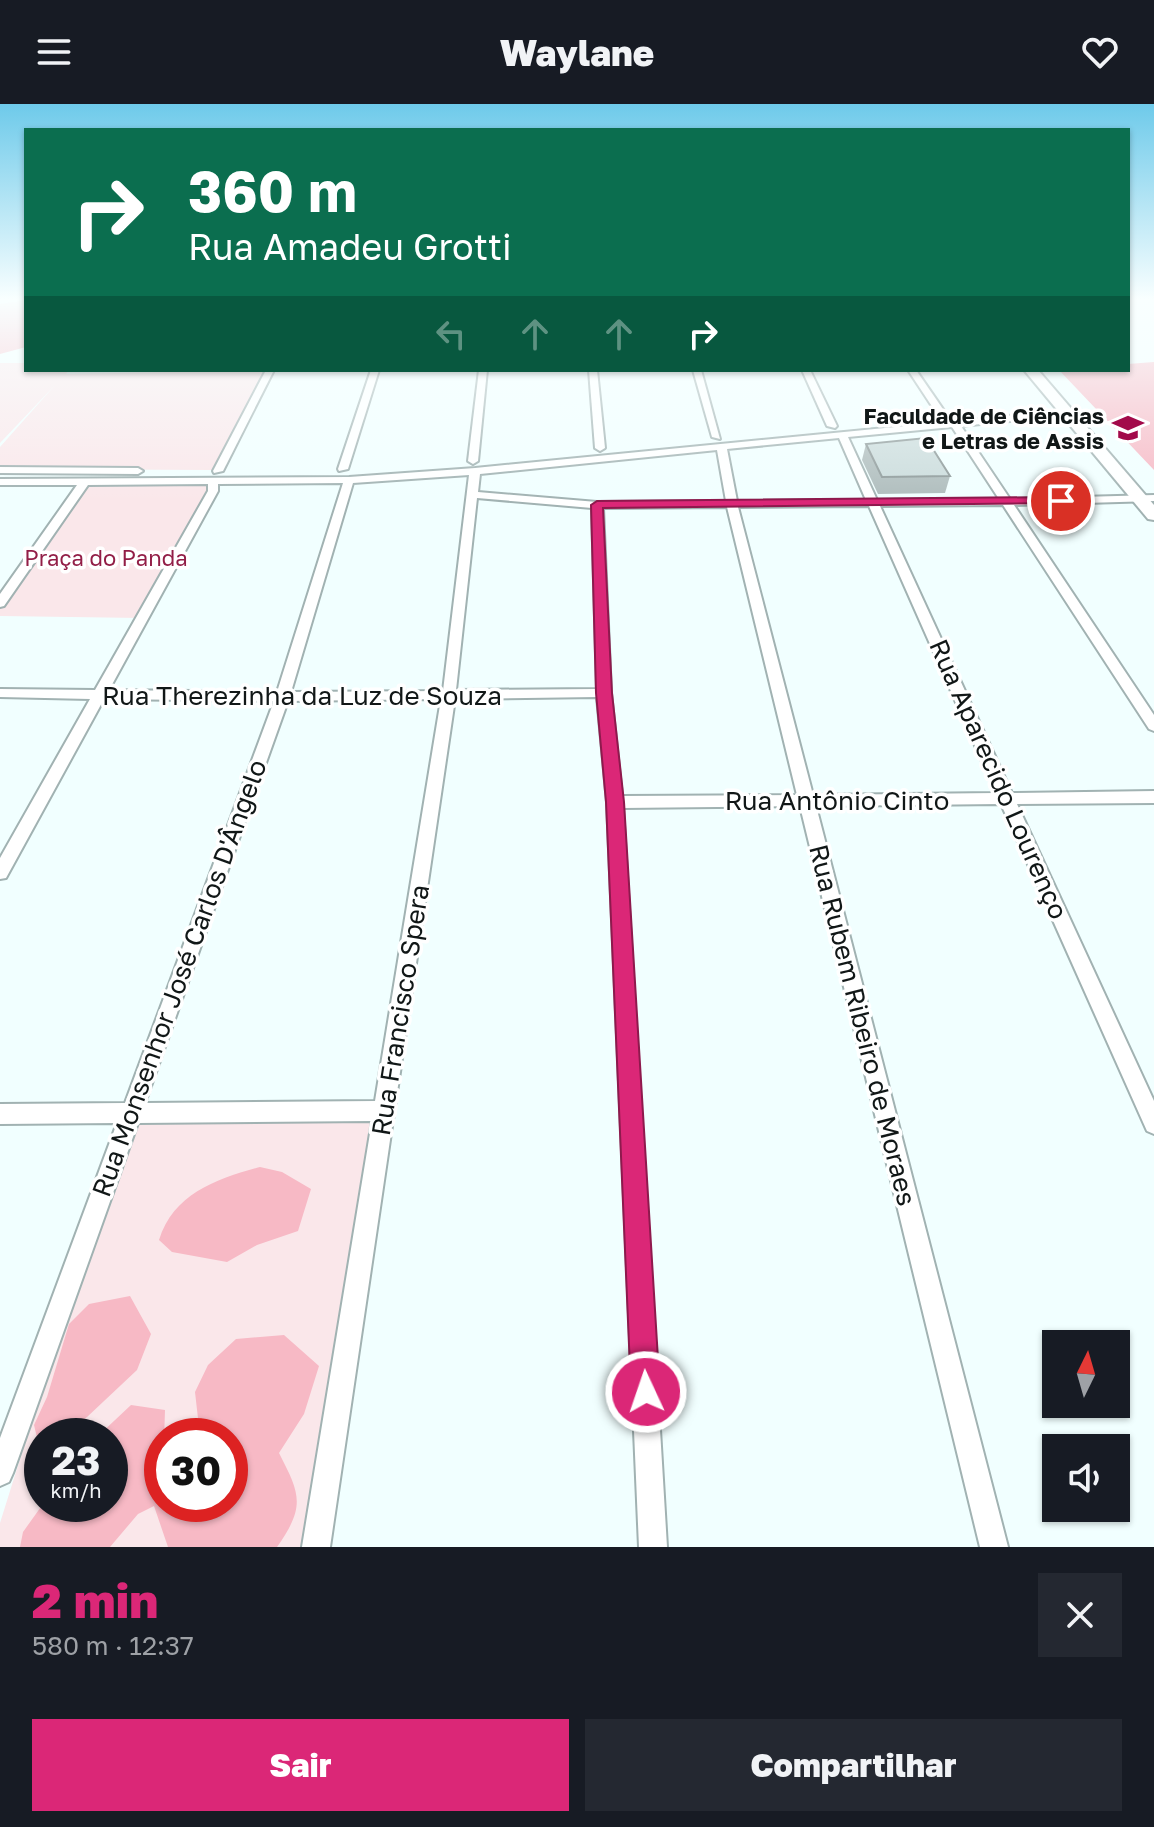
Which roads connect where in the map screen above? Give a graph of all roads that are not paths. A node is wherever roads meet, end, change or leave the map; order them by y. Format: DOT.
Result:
graph roads {
  1 [pos="269,372"];
  2 [pos="374,372"];
  3 [pos="483,372"];
  4 [pos="593,372"];
  5 [pos="698,372"];
  6 [pos="807,372"];
  7 [pos="913,372"];
  8 [pos="1033,372"];
  9 [pos="1050,372"];
  10 [pos="1067,411"];
  11 [pos="942,415"];
  12 [pos="1090,418"];
  13 [pos="955,424"];
  14 [pos="837,430"];
  15 [pos="719,442"];
  16 [pos="600,448"];
  17 [pos="474,466"];
  18 [pos="0,470"];
  19 [pos="346,474"];
  20 [pos="215,476"];
  21 [pos="0,482"];
  22 [pos="84,483"];
  23 [pos="1154,490"];
  24 [pos="474,495"];
  25 [pos="1146,498"];
  26 [pos="1009,502"];
  27 [pos="874,503"];
  28 [pos="732,504"];
  29 [pos="597,505"];
  30 [pos="1154,515"];
  31 [pos="0,603"];
  32 [pos="0,693"];
  33 [pos="604,693"];
  34 [pos="449,695"];
  35 [pos="97,696"];
  36 [pos="283,697"];
  37 [pos="1154,726"];
  38 [pos="1154,797"];
  39 [pos="1009,799"];
  40 [pos="806,801"];
  41 [pos="615,802"];
  42 [pos="0,873"];
  43 [pos="384,1111"];
  44 [pos="0,1114"];
  45 [pos="128,1114"];
  46 [pos="1154,1124"];
  47 [pos="0,1473"];
  48 [pos="316,1547"];
  49 [pos="653,1547"];
  50 [pos="994,1547"];
  1 -- 20 [label="street"];
  2 -- 19 [label="street, Rua Monsenhor José Carlos D'Ângelo"];
  3 -- 17 [label="street, Rua Francisco Spera"];
  4 -- 16 [label="street"];
  5 -- 15 [label="street, Rua Rubem Ribeiro de Moraes"];
  6 -- 14 [label="street, Rua Aparecido Lourenço"];
  7 -- 11 [label="street"];
  8 -- 10 [label="main road"];
  9 -- 12 [label="main road"];
  10 -- 11 [label="street"];
  10 -- 12 [label="main road"];
  10 -- 13 [label="street"];
  10 -- 25 [label="main road"];
  11 -- 14 [label="street"];
  12 -- 23 [label="main road"];
  13 -- 14 [label="street"];
  13 -- 26 [label="street"];
  14 -- 15 [label="street"];
  14 -- 27 [label="street, Rua Aparecido Lourenço"];
  15 -- 16 [label="street"];
  15 -- 17 [label="street"];
  15 -- 28 [label="street, Rua Rubem Ribeiro de Moraes"];
  16 -- 17 [label="street"];
  17 -- 19 [label="street"];
  17 -- 24 [label="street, Rua Francisco Spera"];
  18 -- 20 [label="street"];
  19 -- 20 [label="street"];
  19 -- 36 [label="street, Rua Monsenhor José Carlos D'Ângelo"];
  20 -- 22 [label="street"];
  20 -- 35 [label="street"];
  21 -- 22 [label="street"];
  22 -- 31 [label="street"];
  24 -- 29 [label="street"];
  24 -- 34 [label="street, Rua Francisco Spera"];
  25 -- 26 [label="street"];
  25 -- 30 [label="main road"];
  26 -- 27 [label="street"];
  26 -- 37 [label="street"];
  27 -- 28 [label="street"];
  27 -- 39 [label="street, Rua Aparecido Lourenço"];
  28 -- 29 [label="street"];
  28 -- 40 [label="street, Rua Rubem Ribeiro de Moraes"];
  29 -- 33 [label="street"];
  32 -- 35 [label="street, Rua Therezinha da Luz de Souza"];
  33 -- 34 [label="street, Rua Therezinha da Luz de Souza"];
  33 -- 41 [label="street"];
  34 -- 36 [label="street, Rua Therezinha da Luz de Souza"];
  34 -- 43 [label="street, Rua Francisco Spera"];
  35 -- 36 [label="street, Rua Therezinha da Luz de Souza"];
  35 -- 42 [label="street"];
  36 -- 45 [label="street, Rua Monsenhor José Carlos D'Ângelo"];
  38 -- 39 [label="street, Rua Antônio Cinto"];
  39 -- 40 [label="street, Rua Antônio Cinto"];
  39 -- 46 [label="street, Rua Aparecido Lourenço"];
  40 -- 41 [label="street, Rua Antônio Cinto"];
  40 -- 50 [label="street, Rua Rubem Ribeiro de Moraes"];
  41 -- 49 [label="street"];
  43 -- 45 [label="street"];
  43 -- 48 [label="street, Rua Francisco Spera"];
  44 -- 45 [label="street"];
  45 -- 47 [label="street, Rua Monsenhor José Carlos D'Ângelo"];
}
